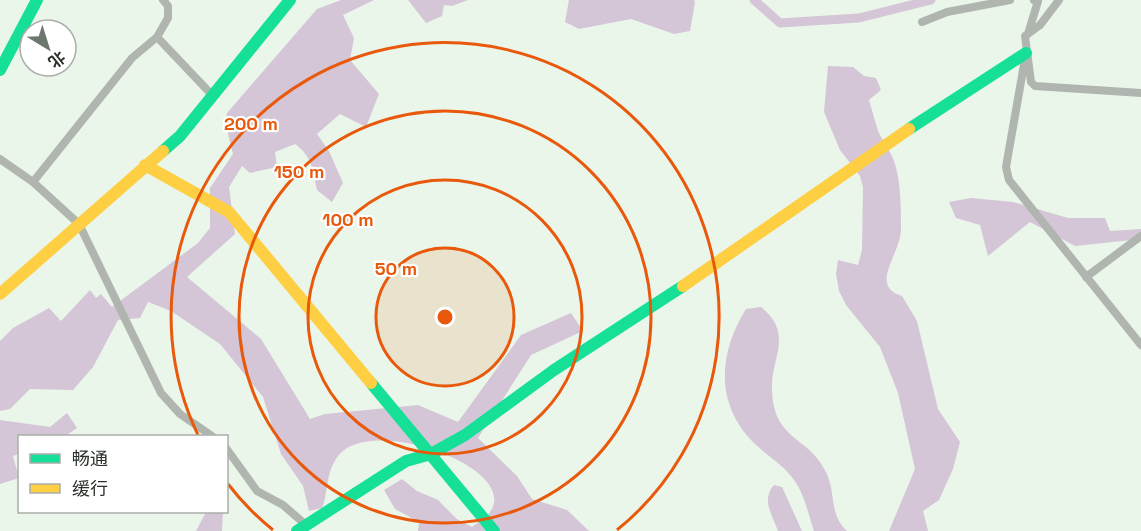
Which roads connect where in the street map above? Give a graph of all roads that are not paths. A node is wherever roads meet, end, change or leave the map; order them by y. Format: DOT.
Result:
graph roads {
  1 [pos="37,0"];
  2 [pos="163,0"];
  3 [pos="290,0"];
  4 [pos="1010,0"];
  5 [pos="1034,0"];
  6 [pos="1059,0"];
  7 [pos="922,22"];
  8 [pos="1028,34"];
  9 [pos="157,36"];
  10 [pos="1026,53"];
  11 [pos="0,70"];
  12 [pos="1141,93"];
  13 [pos="213,96"];
  14 [pos="0,159"];
  15 [pos="145,165"];
  16 [pos="33,182"];
  17 [pos="79,224"];
  18 [pos="1141,236"];
  19 [pos="1086,277"];
  20 [pos="0,294"];
  21 [pos="1141,345"];
  22 [pos="211,435"];
  23 [pos="228,451"];
  24 [pos="431,454"];
  25 [pos="302,528"];
  26 [pos="494,531"];
  1 -- 11 [label="street"];
  2 -- 9 [label="street"];
  3 -- 13 [label="street"];
  4 -- 7 [label="street"];
  5 -- 8 [label="street"];
  6 -- 8 [label="street"];
  8 -- 10 [label="street"];
  9 -- 13 [label="street"];
  9 -- 16 [label="street"];
  10 -- 12 [label="street"];
  10 -- 19 [label="street"];
  10 -- 24 [label="street"];
  13 -- 15 [label="street"];
  14 -- 16 [label="street"];
  15 -- 17 [label="street"];
  15 -- 24 [label="street"];
  16 -- 17 [label="street"];
  17 -- 20 [label="street"];
  17 -- 22 [label="street"];
  18 -- 19 [label="street"];
  19 -- 21 [label="street"];
  23 -- 25 [label="street"];
  24 -- 25 [label="street"];
  24 -- 26 [label="street"];
}
